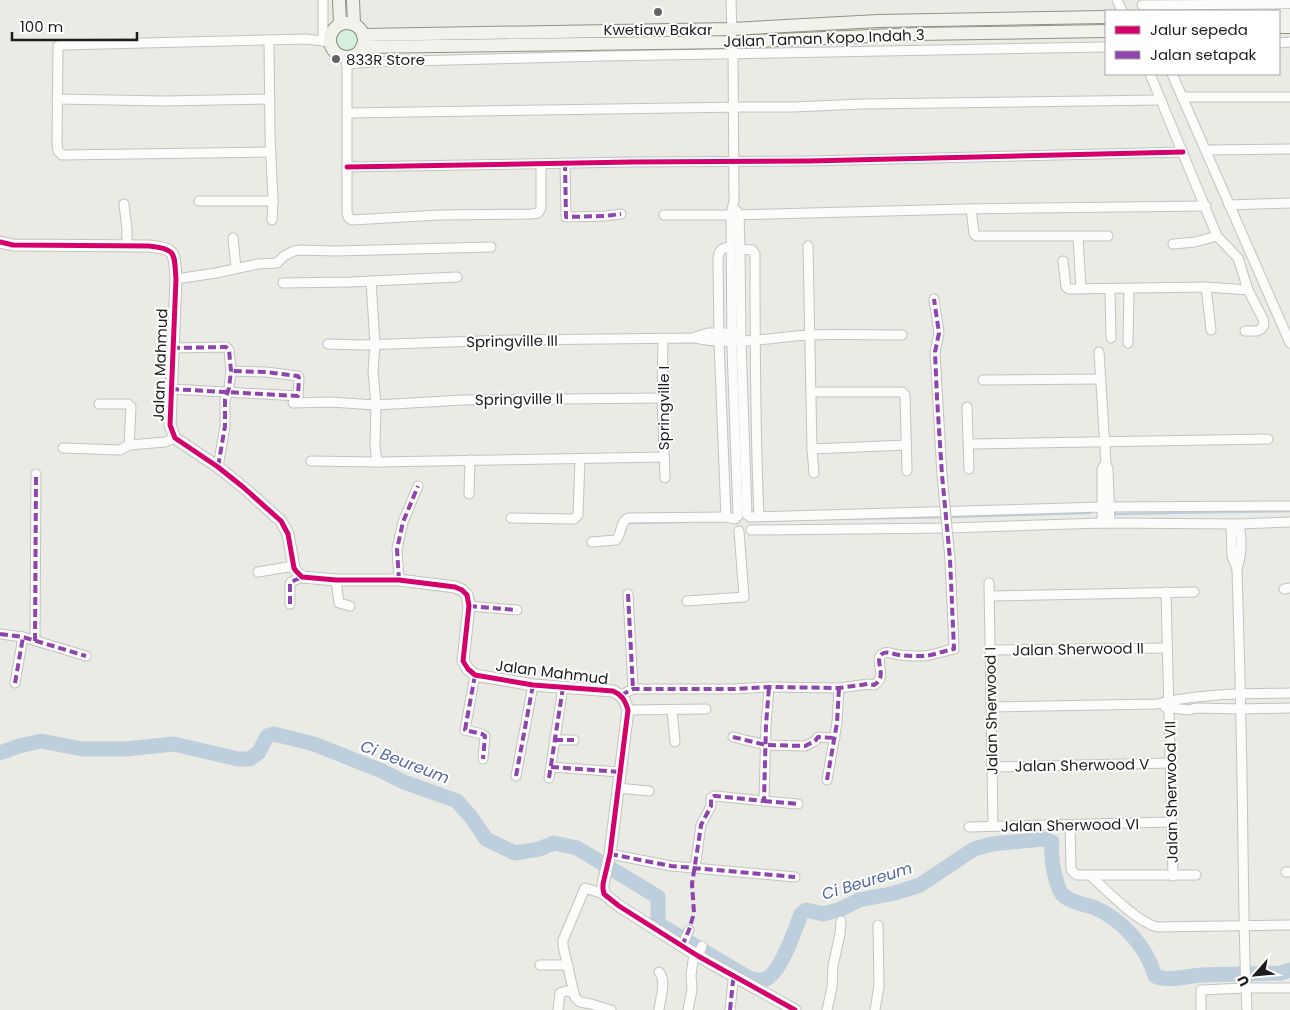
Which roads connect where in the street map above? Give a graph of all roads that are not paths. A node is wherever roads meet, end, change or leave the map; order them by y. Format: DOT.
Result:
graph roads {
  1 [pos="323,0"];
  2 [pos="340,0"];
  3 [pos="353,0"];
  4 [pos="731,0"];
  5 [pos="1290,4"];
  6 [pos="1142,6"];
  7 [pos="1105,17"];
  8 [pos="340,24"];
  9 [pos="354,24"];
  10 [pos="1105,31"];
  11 [pos="916,34"];
  12 [pos="269,40"];
  13 [pos="327,41"];
  14 [pos="363,41"];
  15 [pos="733,41"];
  16 [pos="1105,47"];
  17 [pos="604,49"];
  18 [pos="915,50"];
  19 [pos="347,60"];
  20 [pos="1150,75"];
  21 [pos="1172,75"];
  22 [pos="1182,97"];
  23 [pos="1290,97"];
  24 [pos="57,99"];
  25 [pos="270,100"];
  26 [pos="1161,100"];
  27 [pos="733,107"];
  28 [pos="348,113"];
  29 [pos="1290,149"];
  30 [pos="1206,150"];
  31 [pos="271,152"];
  32 [pos="1182,152"];
  33 [pos="734,162"];
  34 [pos="565,163"];
  35 [pos="541,164"];
  36 [pos="347,167"];
  37 [pos="199,201"];
  38 [pos="273,201"];
  39 [pos="1290,203"];
  40 [pos="124,204"];
  41 [pos="1229,205"];
  42 [pos="1206,206"];
  43 [pos="971,209"];
  44 [pos="621,214"];
  45 [pos="664,215"];
  46 [pos="735,215"];
  47 [pos="272,220"];
  48 [pos="1108,236"];
  49 [pos="1217,236"];
  50 [pos="1078,237"];
  51 [pos="233,238"];
  52 [pos="0,242"];
  53 [pos="1172,244"];
  54 [pos="127,246"];
  55 [pos="808,246"];
  56 [pos="491,247"];
  57 [pos="736,248"];
  58 [pos="1251,255"];
  59 [pos="1238,258"];
  60 [pos="1063,261"];
  61 [pos="236,268"];
  62 [pos="457,277"];
  63 [pos="176,279"];
  64 [pos="371,281"];
  65 [pos="283,283"];
  66 [pos="1081,288"];
  67 [pos="1206,288"];
  68 [pos="1129,289"];
  69 [pos="1110,290"];
  70 [pos="1248,290"];
  71 [pos="934,299"];
  72 [pos="1211,330"];
  73 [pos="1245,331"];
  74 [pos="810,335"];
  75 [pos="902,335"];
  76 [pos="719,337"];
  77 [pos="737,337"];
  78 [pos="755,337"];
  79 [pos="1111,338"];
  80 [pos="663,339"];
  81 [pos="1128,343"];
  82 [pos="1290,343"];
  83 [pos="328,344"];
  84 [pos="374,344"];
  85 [pos="172,348"];
  86 [pos="1100,352"];
  87 [pos="231,371"];
  88 [pos="1100,379"];
  89 [pos="983,380"];
  90 [pos="171,389"];
  91 [pos="228,392"];
  92 [pos="812,392"];
  93 [pos="662,398"];
  94 [pos="293,403"];
  95 [pos="99,404"];
  96 [pos="376,405"];
  97 [pos="967,407"];
  98 [pos="175,438"];
  99 [pos="1268,439"];
  100 [pos="1104,442"];
  101 [pos="906,444"];
  102 [pos="969,444"];
  103 [pos="129,445"];
  104 [pos="63,448"];
  105 [pos="812,449"];
  106 [pos="664,456"];
  107 [pos="580,458"];
  108 [pos="470,460"];
  109 [pos="311,461"];
  110 [pos="377,462"];
  111 [pos="218,467"];
  112 [pos="969,470"];
  113 [pos="907,471"];
  114 [pos="814,473"];
  115 [pos="36,474"];
  116 [pos="665,478"];
  117 [pos="418,486"];
  118 [pos="469,494"];
  119 [pos="1290,506"];
  120 [pos="1106,507"];
  121 [pos="961,512"];
  122 [pos="743,517"];
  123 [pos="511,518"];
  124 [pos="1290,522"];
  125 [pos="1106,523"];
  126 [pos="1235,524"];
  127 [pos="962,527"];
  128 [pos="750,530"];
  129 [pos="739,531"];
  130 [pos="592,542"];
  131 [pos="294,566"];
  132 [pos="258,572"];
  133 [pos="302,577"];
  134 [pos="336,580"];
  135 [pos="399,580"];
  136 [pos="990,583"];
  137 [pos="1166,592"];
  138 [pos="1194,592"];
  139 [pos="628,594"];
  140 [pos="990,596"];
  141 [pos="686,601"];
  142 [pos="290,604"];
  143 [pos="350,606"];
  144 [pos="469,606"];
  145 [pos="517,610"];
  146 [pos="0,634"];
  147 [pos="23,637"];
  148 [pos="35,641"];
  149 [pos="1167,648"];
  150 [pos="990,650"];
  151 [pos="86,656"];
  152 [pos="475,675"];
  153 [pos="15,683"];
  154 [pos="533,685"];
  155 [pos="563,687"];
  156 [pos="769,687"];
  157 [pos="839,688"];
  158 [pos="633,689"];
  159 [pos="1290,693"];
  160 [pos="1241,694"];
  161 [pos="621,695"];
  162 [pos="1170,704"];
  163 [pos="991,707"];
  164 [pos="1290,708"];
  165 [pos="706,709"];
  166 [pos="1241,709"];
  167 [pos="628,710"];
  168 [pos="672,710"];
  169 [pos="733,737"];
  170 [pos="835,738"];
  171 [pos="555,740"];
  172 [pos="574,740"];
  173 [pos="674,742"];
  174 [pos="766,745"];
  175 [pos="483,759"];
  176 [pos="1171,763"];
  177 [pos="551,767"];
  178 [pos="993,767"];
  179 [pos="620,772"];
  180 [pos="516,776"];
  181 [pos="549,778"];
  182 [pos="827,780"];
  183 [pos="617,788"];
  184 [pos="648,791"];
  185 [pos="764,801"];
  186 [pos="798,804"];
  187 [pos="1172,822"];
  188 [pos="1070,825"];
  189 [pos="993,826"];
  190 [pos="969,827"];
  191 [pos="609,856"];
  192 [pos="695,868"];
  193 [pos="1196,875"];
  194 [pos="1092,876"];
  195 [pos="1173,876"];
  196 [pos="796,877"];
  197 [pos="604,894"];
  198 [pos="841,921"];
  199 [pos="878,924"];
  200 [pos="1290,925"];
  201 [pos="1245,926"];
  202 [pos="698,952"];
  203 [pos="540,965"];
  204 [pos="568,965"];
  205 [pos="659,972"];
  206 [pos="735,977"];
  207 [pos="1245,984"];
  208 [pos="1290,988"];
  209 [pos="574,993"];
  210 [pos="558,1010"];
  211 [pos="611,1010"];
  212 [pos="659,1010"];
  213 [pos="688,1010"];
  214 [pos="730,1010"];
  215 [pos="795,1010"];
  216 [pos="827,1010"];
  217 [pos="875,1010"];
  218 [pos="1201,1010"];
  219 [pos="1247,1010"];
  1 -- 13 [label="street"];
  2 -- 8 [label="main road"];
  3 -- 9 [label="main road"];
  4 -- 15 [label="street"];
  5 -- 6 [label="street"];
  7 -- 15 [label="main road, Jalan Taman Kopo Indah 3"];
  8 -- 9 [label="main road"];
  8 -- 13 [label="main road"];
  9 -- 14 [label="main road"];
  10 -- 11 [label="main road, Jalan Taman Kopo Indah 3"];
  11 -- 15 [label="main road, Jalan Taman Kopo Indah 3"];
  11 -- 18 [label="street"];
  12 -- 13 [label="street"];
  12 -- 24 [label="street"];
  12 -- 25 [label="street"];
  13 -- 19 [label="main road"];
  14 -- 15 [label="main road, Jalan Taman Kopo Indah 3"];
  14 -- 17 [label="main road, Jalan Taman Kopo Indah 3"];
  14 -- 19 [label="main road"];
  15 -- 17 [label="main road, Jalan Taman Kopo Indah 3"];
  15 -- 18 [label="street"];
  15 -- 27 [label="street"];
  16 -- 18 [label="street"];
  17 -- 19 [label="street"];
  19 -- 28 [label="street"];
  20 -- 26 [label="street"];
  21 -- 22 [label="street"];
  22 -- 23 [label="street"];
  22 -- 30 [label="street"];
  24 -- 25 [label="street"];
  24 -- 31 [label="street"];
  25 -- 31 [label="street"];
  26 -- 27 [label="street"];
  26 -- 32 [label="street"];
  27 -- 28 [label="street"];
  27 -- 33 [label="street"];
  28 -- 36 [label="street"];
  29 -- 30 [label="street"];
  30 -- 41 [label="street"];
  31 -- 38 [label="street"];
  32 -- 33 [label="street"];
  32 -- 42 [label="street"];
  33 -- 34 [label="street"];
  33 -- 46 [label="street"];
  34 -- 35 [label="street"];
  34 -- 44 [label="street"];
  35 -- 36 [label="street"];
  35 -- 36 [label="street"];
  37 -- 38 [label="street"];
  38 -- 47 [label="street"];
  39 -- 41 [label="street"];
  40 -- 54 [label="street"];
  41 -- 58 [label="street"];
  42 -- 43 [label="street"];
  42 -- 49 [label="street"];
  43 -- 46 [label="street"];
  43 -- 50 [label="street"];
  45 -- 46 [label="street"];
  46 -- 57 [label="street"];
  48 -- 50 [label="street"];
  49 -- 53 [label="street"];
  49 -- 59 [label="street"];
  50 -- 66 [label="street"];
  51 -- 61 [label="street"];
  52 -- 54 [label="street, Jalan Mahmud"];
  54 -- 63 [label="street, Jalan Mahmud"];
  55 -- 74 [label="street"];
  56 -- 61 [label="street"];
  57 -- 76 [label="street"];
  57 -- 77 [label="street"];
  57 -- 78 [label="street"];
  58 -- 59 [label="street"];
  58 -- 82 [label="street"];
  59 -- 70 [label="street"];
  60 -- 66 [label="street"];
  61 -- 63 [label="street"];
  62 -- 64 [label="street"];
  63 -- 85 [label="street, Jalan Mahmud"];
  64 -- 65 [label="street"];
  64 -- 84 [label="street"];
  66 -- 69 [label="street"];
  67 -- 68 [label="street"];
  67 -- 70 [label="street"];
  67 -- 72 [label="street"];
  68 -- 69 [label="street"];
  68 -- 81 [label="street"];
  69 -- 79 [label="street"];
  70 -- 73 [label="street"];
  71 -- 157 [label="street, bridge"];
  74 -- 75 [label="street, Springville III"];
  74 -- 78 [label="street, Springville III"];
  74 -- 92 [label="street"];
  76 -- 77 [label="street, Springville III"];
  76 -- 80 [label="street, Springville III"];
  76 -- 122 [label="street"];
  77 -- 78 [label="street, Springville III"];
  77 -- 122 [label="street"];
  78 -- 122 [label="street"];
  80 -- 84 [label="street, Springville III"];
  80 -- 93 [label="street, Springville I"];
  83 -- 84 [label="street, Springville III"];
  84 -- 96 [label="street"];
  85 -- 87 [label="street"];
  85 -- 90 [label="street, Jalan Mahmud"];
  86 -- 88 [label="street"];
  87 -- 91 [label="street"];
  87 -- 91 [label="street"];
  88 -- 89 [label="street"];
  88 -- 100 [label="street"];
  90 -- 91 [label="street"];
  90 -- 98 [label="street, Jalan Mahmud"];
  91 -- 111 [label="street"];
  92 -- 101 [label="street"];
  92 -- 105 [label="street"];
  93 -- 96 [label="street, Springville II"];
  93 -- 106 [label="street, Springville I"];
  94 -- 96 [label="street, Springville II"];
  95 -- 103 [label="street"];
  96 -- 110 [label="street"];
  97 -- 102 [label="street"];
  98 -- 103 [label="street"];
  98 -- 111 [label="street, Jalan Mahmud"];
  99 -- 100 [label="street"];
  100 -- 102 [label="street"];
  100 -- 120 [label="street"];
  101 -- 105 [label="street"];
  101 -- 113 [label="street"];
  102 -- 112 [label="street"];
  103 -- 104 [label="street"];
  105 -- 114 [label="street"];
  106 -- 107 [label="street"];
  106 -- 116 [label="street, Springville I"];
  107 -- 108 [label="street"];
  107 -- 123 [label="street"];
  108 -- 110 [label="street"];
  108 -- 118 [label="street"];
  109 -- 110 [label="street"];
  111 -- 131 [label="street, Jalan Mahmud"];
  115 -- 148 [label="street"];
  117 -- 135 [label="street"];
  119 -- 120 [label="street"];
  120 -- 121 [label="street"];
  120 -- 125 [label="street"];
  121 -- 122 [label="street"];
  121 -- 127 [label="street"];
  122 -- 128 [label="street"];
  122 -- 129 [label="street"];
  122 -- 130 [label="street"];
  124 -- 126 [label="street"];
  125 -- 126 [label="street"];
  125 -- 127 [label="street"];
  126 -- 160 [label="street"];
  127 -- 128 [label="street"];
  128 -- 129 [label="street"];
  129 -- 141 [label="street"];
  131 -- 132 [label="street"];
  131 -- 133 [label="street, Jalan Mahmud"];
  133 -- 134 [label="street"];
  133 -- 142 [label="street"];
  134 -- 135 [label="street"];
  134 -- 143 [label="street"];
  135 -- 144 [label="street"];
  136 -- 140 [label="street, Jalan Sherwood I"];
  137 -- 138 [label="street"];
  137 -- 140 [label="street"];
  137 -- 149 [label="street"];
  139 -- 158 [label="street"];
  140 -- 150 [label="street, Jalan Sherwood I"];
  144 -- 145 [label="street"];
  144 -- 152 [label="street, Jalan Mahmud"];
  146 -- 147 [label="street"];
  147 -- 148 [label="street"];
  147 -- 153 [label="street"];
  148 -- 151 [label="street"];
  149 -- 150 [label="street, Jalan Sherwood II"];
  149 -- 162 [label="street"];
  150 -- 163 [label="street, Jalan Sherwood I"];
  152 -- 154 [label="street, Jalan Mahmud"];
  152 -- 175 [label="street"];
  154 -- 155 [label="street, Jalan Mahmud"];
  154 -- 180 [label="street"];
  155 -- 161 [label="street, Jalan Mahmud"];
  155 -- 171 [label="street"];
  156 -- 157 [label="street"];
  156 -- 158 [label="street"];
  156 -- 174 [label="street"];
  157 -- 170 [label="street"];
  158 -- 161 [label="street"];
  159 -- 160 [label="street"];
  160 -- 162 [label="street"];
  160 -- 166 [label="street"];
  161 -- 167 [label="street, Jalan Mahmud"];
  162 -- 163 [label="street"];
  162 -- 166 [label="street"];
  162 -- 176 [label="street, Jalan Sherwood VII"];
  163 -- 178 [label="street, Jalan Sherwood I"];
  164 -- 166 [label="street"];
  165 -- 168 [label="street"];
  166 -- 201 [label="street"];
  167 -- 168 [label="street"];
  167 -- 179 [label="street"];
  168 -- 173 [label="street"];
  169 -- 174 [label="street"];
  170 -- 174 [label="street"];
  170 -- 182 [label="street"];
  171 -- 172 [label="street"];
  171 -- 177 [label="street"];
  174 -- 185 [label="street"];
  176 -- 178 [label="street, Jalan Sherwood V"];
  176 -- 187 [label="street, Jalan Sherwood VII"];
  177 -- 179 [label="street"];
  177 -- 181 [label="street"];
  178 -- 189 [label="street, Jalan Sherwood I"];
  179 -- 183 [label="street"];
  183 -- 184 [label="street"];
  183 -- 191 [label="street"];
  185 -- 186 [label="street"];
  185 -- 192 [label="street"];
  187 -- 188 [label="street, Jalan Sherwood VI"];
  187 -- 195 [label="street, Jalan Sherwood VII"];
  188 -- 189 [label="street, Jalan Sherwood VI"];
  188 -- 194 [label="street, Jalan Sherwood VII"];
  189 -- 190 [label="street, Jalan Sherwood VI"];
  191 -- 192 [label="street"];
  191 -- 197 [label="street"];
  192 -- 196 [label="street"];
  193 -- 195 [label="street, Jalan Sherwood VII"];
  194 -- 195 [label="street, Jalan Sherwood VII"];
  194 -- 201 [label="street"];
  197 -- 202 [label="street"];
  197 -- 204 [label="street"];
  198 -- 216 [label="street"];
  199 -- 217 [label="street"];
  200 -- 201 [label="street"];
  201 -- 207 [label="street"];
  202 -- 206 [label="street"];
  202 -- 213 [label="street"];
  203 -- 204 [label="street"];
  204 -- 209 [label="street"];
  205 -- 212 [label="street"];
  206 -- 214 [label="street"];
  206 -- 215 [label="street"];
  207 -- 208 [label="street"];
  207 -- 218 [label="street"];
  207 -- 219 [label="street"];
  209 -- 210 [label="street"];
  209 -- 211 [label="street"];
}
